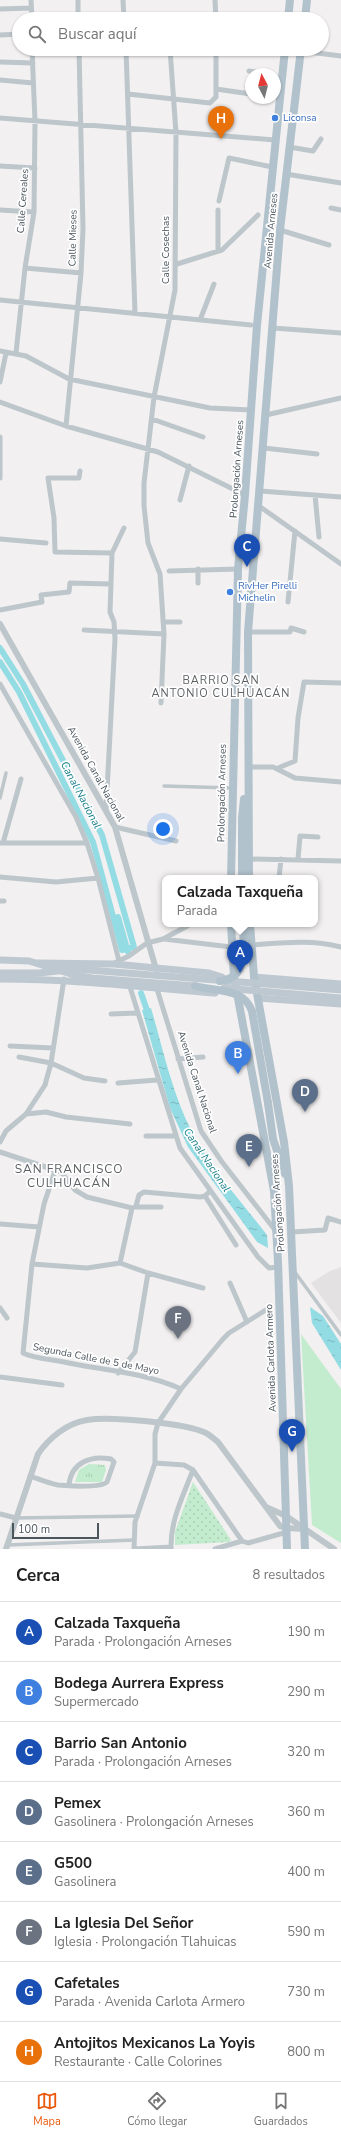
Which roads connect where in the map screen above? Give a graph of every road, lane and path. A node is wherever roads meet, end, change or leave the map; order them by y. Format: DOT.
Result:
graph roads {
  1 [pos="31,0"];
  2 [pos="78,0"];
  3 [pos="123,0"];
  4 [pos="215,0"];
  5 [pos="290,0"];
  6 [pos="307,0"];
  7 [pos="31,8"];
  8 [pos="0,10"];
  9 [pos="31,12"];
  10 [pos="78,12"];
  11 [pos="124,12"];
  12 [pos="216,12"];
  13 [pos="289,12"];
  14 [pos="306,12"];
  15 [pos="12,34"];
  16 [pos="0,35"];
  17 [pos="329,54"];
  18 [pos="32,56"];
  19 [pos="79,56"];
  20 [pos="126,56"];
  21 [pos="170,56"];
  22 [pos="216,56"];
  23 [pos="283,56"];
  24 [pos="300,56"];
  25 [pos="341,56"];
  26 [pos="0,62"];
  27 [pos="33,63"];
  28 [pos="281,68"];
  29 [pos="0,80"];
  30 [pos="33,83"];
  31 [pos="216,89"];
  32 [pos="245,93"];
  33 [pos="128,94"];
  34 [pos="173,99"];
  35 [pos="277,104"];
  36 [pos="0,118"];
  37 [pos="35,122"];
  38 [pos="81,126"];
  39 [pos="128,130"];
  40 [pos="176,133"];
  41 [pos="321,139"];
  42 [pos="275,140"];
  43 [pos="290,147"];
  44 [pos="0,166"];
  45 [pos="272,167"];
  46 [pos="35,168"];
  47 [pos="286,174"];
  48 [pos="341,183"];
  49 [pos="219,202"];
  50 [pos="331,208"];
  51 [pos="0,210"];
  52 [pos="218,210"];
  53 [pos="341,210"];
  54 [pos="34,212"];
  55 [pos="258,215"];
  56 [pos="280,230"];
  57 [pos="329,245"];
  58 [pos="218,251"];
  59 [pos="177,264"];
  60 [pos="25,268"];
  61 [pos="81,273"];
  62 [pos="214,284"];
  63 [pos="0,300"];
  64 [pos="22,302"];
  65 [pos="76,308"];
  66 [pos="135,313"];
  67 [pos="170,317"];
  68 [pos="200,320"];
  69 [pos="254,325"];
  70 [pos="273,328"];
  71 [pos="341,334"];
  72 [pos="0,351"];
  73 [pos="6,353"];
  74 [pos="16,353"];
  75 [pos="69,379"];
  76 [pos="0,382"];
  77 [pos="154,398"];
  78 [pos="341,398"];
  79 [pos="0,402"];
  80 [pos="251,410"];
  81 [pos="266,415"];
  82 [pos="152,419"];
  83 [pos="66,426"];
  84 [pos="203,437"];
  85 [pos="0,438"];
  86 [pos="264,448"];
  87 [pos="148,449"];
  88 [pos="318,454"];
  89 [pos="189,466"];
  90 [pos="80,471"];
  91 [pos="0,478"];
  92 [pos="260,492"];
  93 [pos="246,495"];
  94 [pos="315,495"];
  95 [pos="341,497"];
  96 [pos="180,500"];
  97 [pos="259,506"];
  98 [pos="124,528"];
  99 [pos="295,532"];
  100 [pos="319,537"];
  101 [pos="0,539"];
  102 [pos="46,543"];
  103 [pos="112,553"];
  104 [pos="341,564"];
  105 [pos="198,569"];
  106 [pos="238,569"];
  107 [pos="169,571"];
  108 [pos="198,583"];
  109 [pos="110,584"];
  110 [pos="288,602"];
  111 [pos="0,610"];
  112 [pos="163,622"];
  113 [pos="180,622"];
  114 [pos="0,624"];
  115 [pos="84,630"];
  116 [pos="114,632"];
  117 [pos="248,632"];
  118 [pos="304,632"];
  119 [pos="164,634"];
  120 [pos="0,684"];
  121 [pos="341,684"];
  122 [pos="161,703"];
  123 [pos="248,767"];
  124 [pos="278,768"];
  125 [pos="6,773"];
  126 [pos="21,779"];
  127 [pos="248,779"];
  128 [pos="341,782"];
  129 [pos="164,786"];
  130 [pos="233,788"];
  131 [pos="0,798"];
  132 [pos="106,810"];
  133 [pos="115,827"];
  134 [pos="318,837"];
  135 [pos="176,842"];
  136 [pos="2,843"];
  137 [pos="87,843"];
  138 [pos="249,859"];
  139 [pos="281,859"];
  140 [pos="298,859"];
  141 [pos="341,861"];
  142 [pos="231,875"];
  143 [pos="242,875"];
  144 [pos="249,875"];
  145 [pos="279,875"];
  146 [pos="0,877"];
  147 [pos="98,878"];
  148 [pos="185,927"];
  149 [pos="231,927"];
  150 [pos="243,927"];
  151 [pos="250,927"];
  152 [pos="163,939"];
  153 [pos="147,943"];
  154 [pos="251,945"];
  155 [pos="231,947"];
  156 [pos="341,947"];
  157 [pos="0,960"];
  158 [pos="116,962"];
  159 [pos="37,963"];
  160 [pos="156,969"];
  161 [pos="209,973"];
  162 [pos="0,974"];
  163 [pos="234,977"];
  164 [pos="254,977"];
  165 [pos="0,979"];
  166 [pos="64,979"];
  167 [pos="283,979"];
  168 [pos="220,981"];
  169 [pos="341,984"];
  170 [pos="195,986"];
  171 [pos="130,987"];
  172 [pos="157,989"];
  173 [pos="341,990"];
  174 [pos="206,992"];
  175 [pos="238,996"];
  176 [pos="258,998"];
  177 [pos="341,998"];
  178 [pos="283,1000"];
  179 [pos="341,1004"];
  180 [pos="138,1013"];
  181 [pos="111,1014"];
  182 [pos="10,1046"];
  183 [pos="53,1048"];
  184 [pos="203,1057"];
  185 [pos="19,1058"];
  186 [pos="178,1059"];
  187 [pos="51,1063"];
  188 [pos="157,1080"];
  189 [pos="105,1081"];
  190 [pos="118,1083"];
  191 [pos="26,1114"];
  192 [pos="130,1124"];
  193 [pos="146,1136"];
  194 [pos="175,1136"];
  195 [pos="0,1142"];
  196 [pos="0,1152"];
  197 [pos="54,1171"];
  198 [pos="289,1186"];
  199 [pos="210,1191"];
  200 [pos="205,1196"];
  201 [pos="161,1206"];
  202 [pos="134,1207"];
  203 [pos="341,1222"];
  204 [pos="0,1224"];
  205 [pos="39,1227"];
  206 [pos="276,1230"];
  207 [pos="292,1232"];
  208 [pos="236,1245"];
  209 [pos="120,1263"];
  210 [pos="32,1264"];
  211 [pos="278,1264"];
  212 [pos="292,1268"];
  213 [pos="148,1273"];
  214 [pos="230,1283"];
  215 [pos="203,1288"];
  216 [pos="0,1308"];
  217 [pos="270,1308"];
  218 [pos="7,1318"];
  219 [pos="247,1322"];
  220 [pos="341,1335"];
  221 [pos="118,1373"];
  222 [pos="0,1377"];
  223 [pos="62,1385"];
  224 [pos="182,1389"];
  225 [pos="158,1423"];
  226 [pos="155,1462"];
  227 [pos="193,1470"];
  228 [pos="30,1476"];
  229 [pos="69,1485"];
  230 [pos="266,1506"];
  231 [pos="0,1514"];
  232 [pos="138,1516"];
  233 [pos="286,1516"];
  234 [pos="16,1518"];
  235 [pos="304,1529"];
  236 [pos="287,1530"];
  237 [pos="134,1540"];
  238 [pos="242,1541"];
  239 [pos="248,1546"];
  240 [pos="7,1547"];
  241 [pos="171,1548"];
  242 [pos="134,1549"];
  243 [pos="216,1549"];
  244 [pos="287,1549"];
  245 [pos="305,1549"];
  246 [pos="334,1549"];
  1 -- 7 [label="street"];
  2 -- 10 [label="street"];
  3 -- 11 [label="street"];
  4 -- 12 [label="street"];
  5 -- 13 [label="main road"];
  6 -- 14 [label="main road"];
  7 -- 8 [label="street"];
  7 -- 9 [label="street"];
  15 -- 16 [label="street"];
  17 -- 25 [label="street"];
  18 -- 27 [label="street, Calle Cereales"];
  19 -- 38 [label="street, Calle Mieses"];
  20 -- 33 [label="street"];
  21 -- 34 [label="street, Calle Cosechas"];
  22 -- 31 [label="street"];
  23 -- 28 [label="main road, Avenida Arneses"];
  24 -- 43 [label="main road, Avenida Arneses"];
  26 -- 27 [label="street"];
  27 -- 30 [label="street, Calle Cereales"];
  29 -- 30 [label="street"];
  30 -- 37 [label="street, Calle Cereales"];
  31 -- 32 [label="street"];
  31 -- 34 [label="street"];
  33 -- 34 [label="street"];
  33 -- 39 [label="street"];
  34 -- 40 [label="street, Calle Cosechas"];
  35 -- 42 [label="main road, Avenida Arneses"];
  36 -- 37 [label="street"];
  37 -- 38 [label="street"];
  37 -- 46 [label="street, Calle Cereales"];
  38 -- 39 [label="street"];
  38 -- 61 [label="street, Calle Mieses"];
  39 -- 40 [label="street"];
  39 -- 66 [label="street"];
  40 -- 42 [label="street"];
  40 -- 59 [label="street, Calle Cosechas"];
  41 -- 43 [label="street"];
  42 -- 45 [label="main road, Avenida Arneses"];
  43 -- 47 [label="main road, Avenida Arneses"];
  44 -- 46 [label="street"];
  45 -- 49 [label="street"];
  45 -- 69 [label="main road, Avenida Arneses"];
  46 -- 54 [label="street, Calle Cereales"];
  47 -- 48 [label="street"];
  47 -- 56 [label="main road, Avenida Arneses"];
  50 -- 53 [label="street"];
  51 -- 54 [label="street"];
  52 -- 58 [label="street"];
  54 -- 60 [label="street, Calle Cereales"];
  55 -- 58 [label="street"];
  56 -- 57 [label="street"];
  56 -- 70 [label="main road, Avenida Arneses"];
  58 -- 59 [label="street"];
  59 -- 67 [label="street, Calle Cosechas"];
  60 -- 61 [label="street"];
  60 -- 64 [label="street, Calle Cereales"];
  61 -- 65 [label="street, Calle Mieses"];
  62 -- 68 [label="street"];
  63 -- 64 [label="street"];
  64 -- 65 [label="street"];
  64 -- 74 [label="street, Calle Cereales"];
  65 -- 66 [label="street"];
  65 -- 75 [label="street, Calle Mieses"];
  66 -- 67 [label="street"];
  67 -- 68 [label="street"];
  67 -- 77 [label="street, Calle Cosechas"];
  68 -- 69 [label="street"];
  69 -- 80 [label="main road, Prolongación Arneses"];
  70 -- 71 [label="street"];
  70 -- 81 [label="main road, Avenida Arneses"];
  72 -- 73 [label="street"];
  73 -- 74 [label="street"];
  73 -- 76 [label="street"];
  74 -- 75 [label="street"];
  75 -- 77 [label="street"];
  75 -- 83 [label="street, Calle Mieses"];
  77 -- 80 [label="street"];
  77 -- 82 [label="street, Calle Cosechas"];
  78 -- 81 [label="street"];
  79 -- 83 [label="street"];
  80 -- 93 [label="main road, Prolongación Arneses"];
  81 -- 86 [label="main road"];
  82 -- 84 [label="street"];
  82 -- 87 [label="street, Calle Cosechas"];
  83 -- 87 [label="street"];
  85 -- 91 [label="street"];
  86 -- 88 [label="street"];
  86 -- 92 [label="main road"];
  87 -- 89 [label="street"];
  87 -- 112 [label="street, Calle Cosechas"];
  89 -- 93 [label="street"];
  89 -- 96 [label="street"];
  90 -- 103 [label="street"];
  92 -- 94 [label="street"];
  92 -- 97 [label="main road"];
  93 -- 106 [label="main road, Prolongación Arneses"];
  94 -- 95 [label="street"];
  94 -- 100 [label="street"];
  97 -- 99 [label="street"];
  97 -- 117 [label="main road"];
  98 -- 103 [label="street"];
  99 -- 104 [label="street"];
  99 -- 110 [label="street"];
  101 -- 102 [label="street"];
  103 -- 109 [label="street"];
  105 -- 106 [label="street"];
  105 -- 107 [label="street"];
  105 -- 108 [label="street"];
  106 -- 130 [label="main road, Prolongación Arneses"];
  109 -- 111 [label="street"];
  109 -- 116 [label="street"];
  112 -- 113 [label="street"];
  112 -- 119 [label="street, Calle Cosechas"];
  114 -- 132 [label="street, Avenida Canal Nacional"];
  115 -- 116 [label="street"];
  116 -- 119 [label="street"];
  116 -- 132 [label="street"];
  117 -- 118 [label="street"];
  117 -- 123 [label="main road"];
  119 -- 122 [label="street, Calle Cosechas"];
  120 -- 137 [label="street"];
  121 -- 124 [label="street"];
  123 -- 124 [label="street"];
  123 -- 127 [label="main road"];
  124 -- 128 [label="street"];
  125 -- 131 [label="street"];
  126 -- 136 [label="street"];
  127 -- 138 [label="main road"];
  127 -- 143 [label="main road"];
  129 -- 130 [label="street"];
  130 -- 142 [label="main road, Prolongación Arneses"];
  132 -- 133 [label="street, Avenida Canal Nacional"];
  133 -- 135 [label="street"];
  133 -- 153 [label="street, Avenida Canal Nacional"];
  134 -- 140 [label="street"];
  136 -- 137 [label="street"];
  137 -- 147 [label="street"];
  138 -- 139 [label="street"];
  138 -- 144 [label="main road"];
  139 -- 140 [label="street"];
  139 -- 145 [label="street"];
  140 -- 141 [label="street"];
  146 -- 147 [label="street"];
  147 -- 158 [label="street"];
  148 -- 152 [label="street"];
  149 -- 155 [label="main road, Prolongación Arneses"];
  150 -- 168 [label="main road, bridge"];
  151 -- 154 [label="main road, Prolongación Arneses"];
  152 -- 153 [label="street"];
  152 -- 155 [label="street"];
  153 -- 158 [label="street"];
  153 -- 160 [label="street, Avenida Canal Nacional"];
  154 -- 156 [label="street"];
  154 -- 164 [label="main road, Prolongación Arneses"];
  155 -- 163 [label="main road, Prolongación Arneses"];
  157 -- 159 [label="main road"];
  158 -- 159 [label="main road"];
  158 -- 160 [label="main road"];
  159 -- 170 [label="main road"];
  160 -- 161 [label="main road"];
  161 -- 163 [label="main road"];
  161 -- 174 [label="main road"];
  162 -- 168 [label="main road, bridge"];
  163 -- 175 [label="main road, Prolongación Arneses"];
  164 -- 167 [label="main road"];
  164 -- 176 [label="main road, Prolongación Arneses"];
  165 -- 166 [label="main road"];
  166 -- 171 [label="main road"];
  166 -- 183 [label="street"];
  167 -- 169 [label="main road"];
  167 -- 178 [label="main road"];
  168 -- 173 [label="main road, bridge"];
  170 -- 177 [label="main road, bridge"];
  170 -- 198 [label="main road, bridge"];
  171 -- 172 [label="main road"];
  171 -- 180 [label="street"];
  172 -- 174 [label="main road"];
  172 -- 186 [label="street, Avenida Canal Nacional"];
  174 -- 175 [label="main road"];
  175 -- 206 [label="main road, Prolongación Arneses"];
  176 -- 178 [label="main road"];
  176 -- 198 [label="main road, Prolongación Arneses"];
  178 -- 179 [label="main road"];
  180 -- 181 [label="street"];
  180 -- 188 [label="street"];
  182 -- 183 [label="street"];
  183 -- 187 [label="street"];
  184 -- 186 [label="street"];
  185 -- 187 [label="street"];
  186 -- 206 [label="street, Avenida Canal Nacional"];
  187 -- 189 [label="street"];
  187 -- 191 [label="street"];
  188 -- 190 [label="street"];
  188 -- 194 [label="street"];
  191 -- 192 [label="street"];
  191 -- 195 [label="street"];
  193 -- 194 [label="street"];
  194 -- 199 [label="street"];
  196 -- 197 [label="street"];
  197 -- 202 [label="street"];
  197 -- 205 [label="street, Segunda Calle de 5 de Mayo"];
  198 -- 207 [label="main road, Prolongación Arneses"];
  199 -- 200 [label="street"];
  199 -- 211 [label="street"];
  200 -- 202 [label="street"];
  200 -- 208 [label="street"];
  201 -- 202 [label="street"];
  202 -- 209 [label="street"];
  203 -- 207 [label="street"];
  204 -- 205 [label="street"];
  205 -- 210 [label="street, Segunda Calle de 5 de Mayo"];
  206 -- 211 [label="main road, Prolongación Arneses"];
  207 -- 212 [label="main road, Prolongación Arneses"];
  209 -- 210 [label="street"];
  209 -- 213 [label="street"];
  210 -- 221 [label="street, Segunda Calle de 5 de Mayo"];
  211 -- 233 [label="main road, Avenida Carlota Armero"];
  212 -- 220 [label="street"];
  212 -- 235 [label="main road"];
  213 -- 215 [label="street"];
  213 -- 221 [label="street"];
  214 -- 219 [label="street"];
  216 -- 218 [label="street"];
  217 -- 219 [label="street"];
  219 -- 224 [label="street"];
  221 -- 224 [label="street, Segunda Calle de 5 de Mayo"];
  222 -- 223 [label="street"];
  224 -- 225 [label="street"];
  225 -- 226 [label="street"];
  225 -- 228 [label="street"];
  225 -- 230 [label="street"];
  226 -- 227 [label="street"];
  226 -- 232 [label="street"];
  227 -- 238 [label="street"];
  227 -- 241 [label="street"];
  228 -- 229 [label="street"];
  228 -- 234 [label="street"];
  229 -- 229 [label="street"];
  230 -- 233 [label="street"];
  230 -- 236 [label="street"];
  231 -- 234 [label="street"];
  232 -- 234 [label="street"];
  232 -- 237 [label="street"];
  233 -- 235 [label="street"];
  233 -- 236 [label="main road, Avenida Carlota Armero"];
  234 -- 240 [label="street"];
  235 -- 236 [label="street"];
  235 -- 245 [label="main road"];
  235 -- 246 [label="street"];
  236 -- 239 [label="street"];
  236 -- 244 [label="main road, Avenida Carlota Armero"];
  237 -- 240 [label="street"];
  237 -- 242 [label="street"];
  238 -- 239 [label="street"];
  238 -- 243 [label="street"];
  241 -- 242 [label="street"];
}
